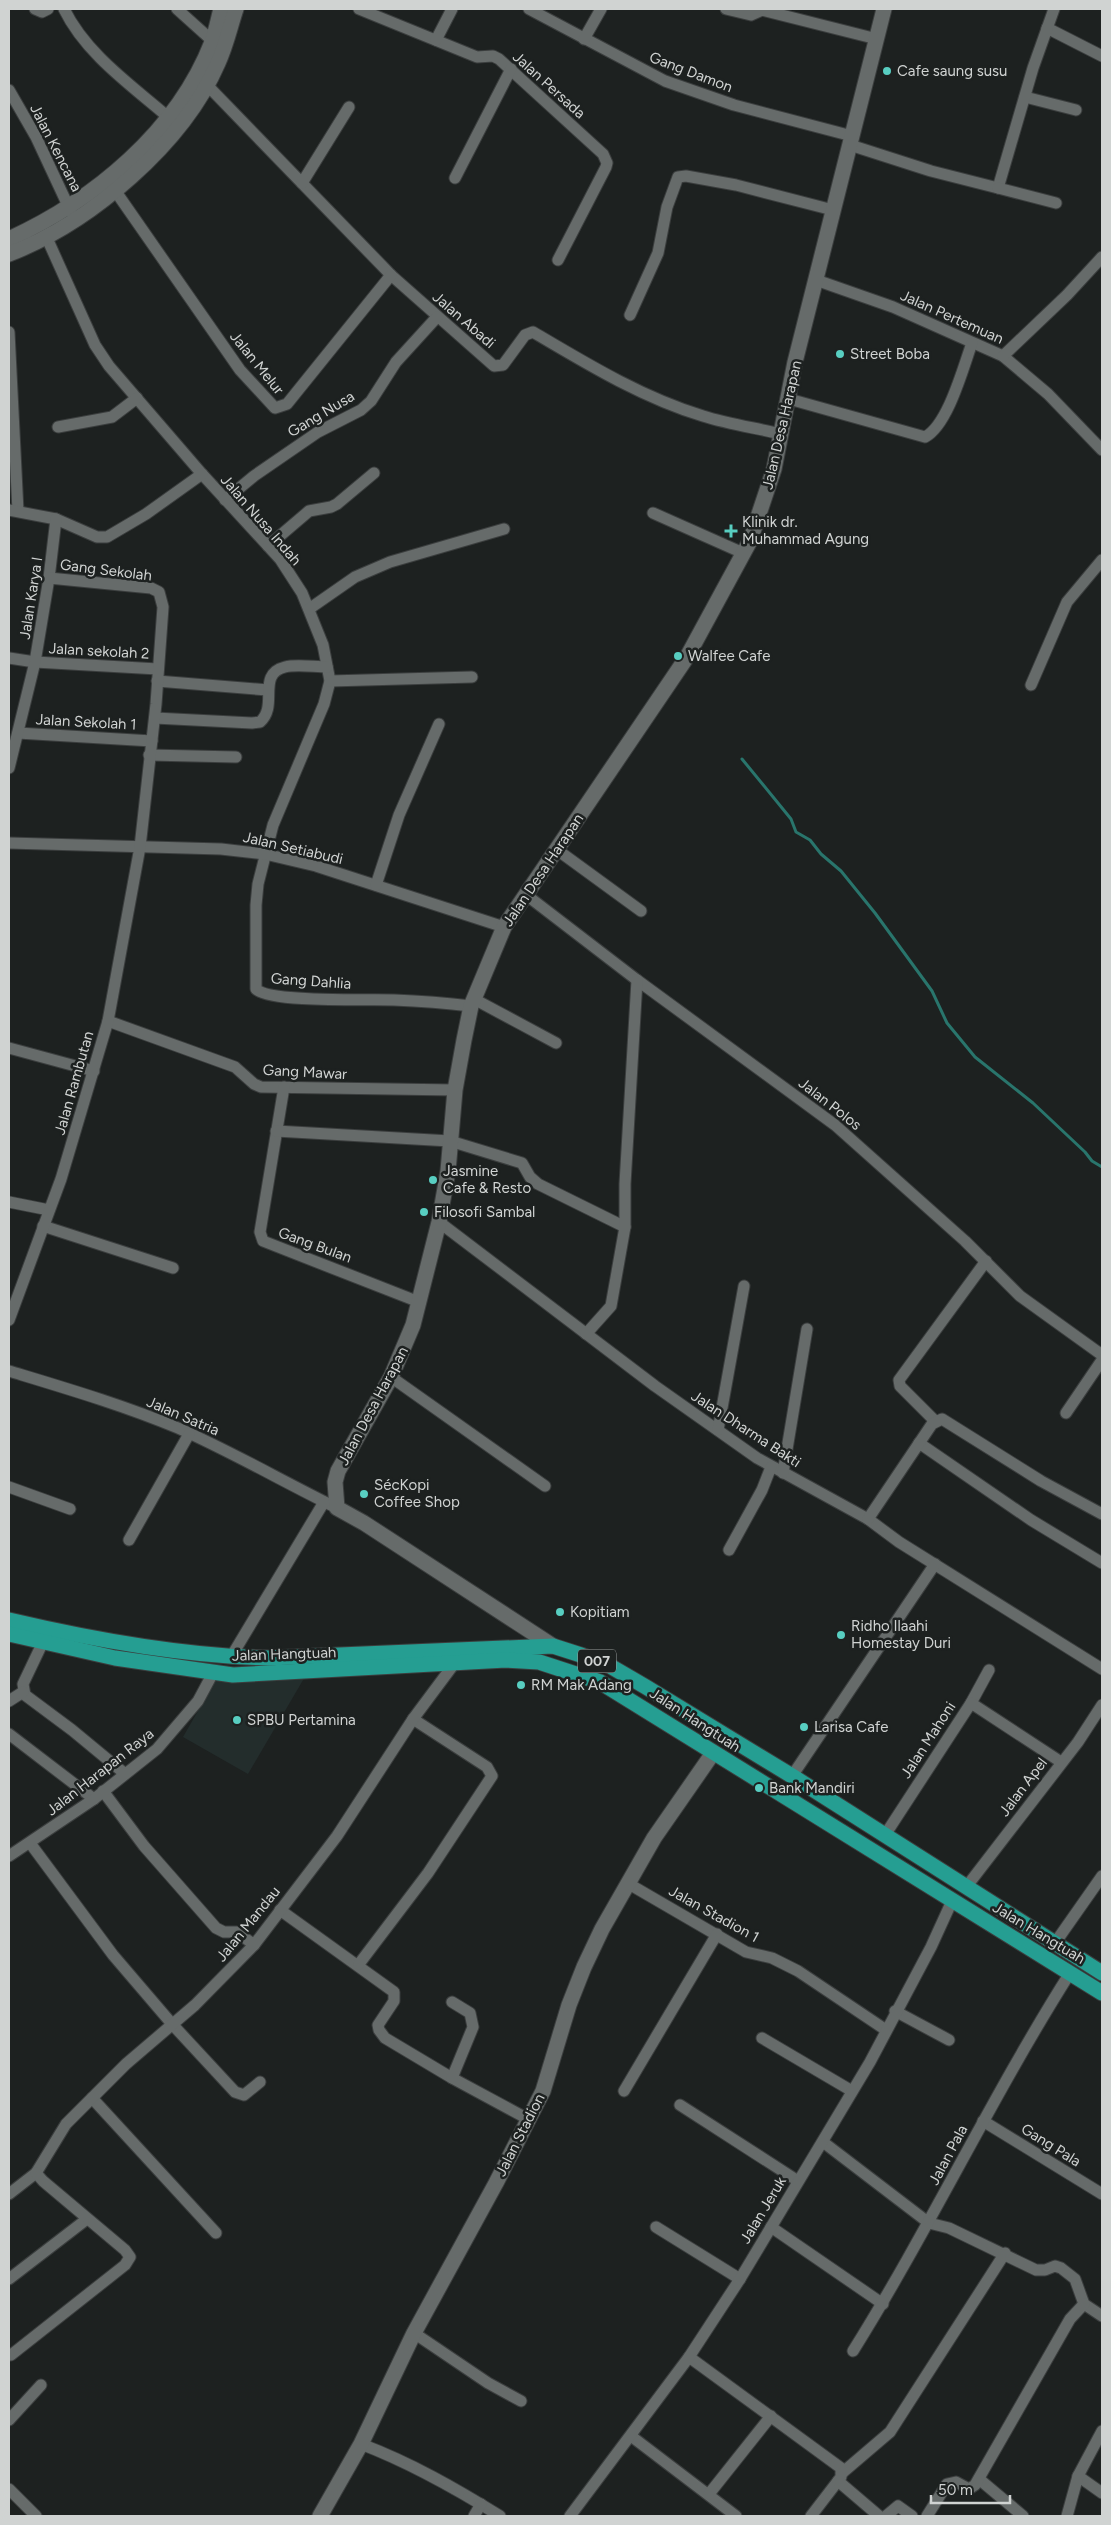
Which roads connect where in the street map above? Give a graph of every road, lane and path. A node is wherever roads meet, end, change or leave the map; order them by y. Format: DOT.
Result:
graph roads {
  1 [pos="35,9"];
  2 [pos="48,9"];
  3 [pos="64,9"];
  4 [pos="177,9"];
  5 [pos="221,9"];
  6 [pos="236,9"];
  7 [pos="359,9"];
  8 [pos="452,9"];
  9 [pos="529,9"];
  10 [pos="601,9"];
  11 [pos="726,9"];
  12 [pos="884,9"];
  13 [pos="1054,9"];
  14 [pos="1046,28"];
  15 [pos="877,39"];
  16 [pos="436,40"];
  17 [pos="584,40"];
  18 [pos="218,45"];
  19 [pos="1102,56"];
  20 [pos="511,69"];
  21 [pos="207,85"];
  22 [pos="9,90"];
  23 [pos="1025,97"];
  24 [pos="349,106"];
  25 [pos="1076,110"];
  26 [pos="168,117"];
  27 [pos="851,141"];
  28 [pos="455,178"];
  29 [pos="302,183"];
  30 [pos="998,188"];
  31 [pos="114,189"];
  32 [pos="1056,203"];
  33 [pos="833,210"];
  34 [pos="72,214"];
  35 [pos="46,236"];
  36 [pos="9,239"];
  37 [pos="9,254"];
  38 [pos="1102,257"];
  39 [pos="558,260"];
  40 [pos="391,275"];
  41 [pos="816,280"];
  42 [pos="630,315"];
  43 [pos="437,317"];
  44 [pos="9,332"];
  45 [pos="972,343"];
  46 [pos="1003,356"];
  47 [pos="137,398"];
  48 [pos="789,399"];
  49 [pos="58,427"];
  50 [pos="781,434"];
  51 [pos="1102,450"];
  52 [pos="374,473"];
  53 [pos="202,474"];
  54 [pos="225,500"];
  55 [pos="13,510"];
  56 [pos="653,513"];
  57 [pos="56,519"];
  58 [pos="504,529"];
  59 [pos="268,546"];
  60 [pos="743,553"];
  61 [pos="1102,560"];
  62 [pos="50,578"];
  63 [pos="159,592"];
  64 [pos="309,609"];
  65 [pos="9,658"];
  66 [pos="35,662"];
  67 [pos="327,667"];
  68 [pos="158,668"];
  69 [pos="472,677"];
  70 [pos="157,681"];
  71 [pos="330,681"];
  72 [pos="1031,686"];
  73 [pos="268,690"];
  74 [pos="155,718"];
  75 [pos="439,724"];
  76 [pos="18,733"];
  77 [pos="152,741"];
  78 [pos="149,755"];
  79 [pos="236,757"];
  80 [pos="9,768"];
  81 [pos="9,843"];
  82 [pos="140,847"];
  83 [pos="556,849"];
  84 [pos="265,854"];
  85 [pos="376,885"];
  86 [pos="525,894"];
  87 [pos="641,911"];
  88 [pos="504,927"];
  89 [pos="637,980"];
  90 [pos="473,1002"];
  91 [pos="108,1021"];
  92 [pos="556,1044"];
  93 [pos="9,1048"];
  94 [pos="94,1070"];
  95 [pos="284,1087"];
  96 [pos="455,1090"];
  97 [pos="276,1130"];
  98 [pos="450,1141"];
  99 [pos="9,1202"];
  100 [pos="49,1210"];
  101 [pos="439,1222"];
  102 [pos="43,1226"];
  103 [pos="625,1226"];
  104 [pos="986,1261"];
  105 [pos="172,1268"];
  106 [pos="744,1286"];
  107 [pos="14,1292"];
  108 [pos="419,1302"];
  109 [pos="9,1320"];
  110 [pos="807,1329"];
  111 [pos="586,1334"];
  112 [pos="1102,1355"];
  113 [pos="1102,1360"];
  114 [pos="9,1371"];
  115 [pos="391,1376"];
  116 [pos="1066,1413"];
  117 [pos="935,1422"];
  118 [pos="718,1430"];
  119 [pos="189,1434"];
  120 [pos="919,1443"];
  121 [pos="771,1467"];
  122 [pos="783,1473"];
  123 [pos="545,1486"];
  124 [pos="9,1487"];
  125 [pos="330,1505"];
  126 [pos="70,1509"];
  127 [pos="1102,1514"];
  128 [pos="868,1519"];
  129 [pos="129,1540"];
  130 [pos="729,1550"];
  131 [pos="1102,1563"];
  132 [pos="935,1564"];
  133 [pos="9,1620"];
  134 [pos="9,1634"];
  135 [pos="43,1642"];
  136 [pos="553,1646"];
  137 [pos="231,1657"];
  138 [pos="454,1664"];
  139 [pos="1102,1669"];
  140 [pos="990,1670"];
  141 [pos="213,1673"];
  142 [pos="23,1692"];
  143 [pos="9,1701"];
  144 [pos="970,1703"];
  145 [pos="1102,1705"];
  146 [pos="413,1719"];
  147 [pos="9,1734"];
  148 [pos="713,1753"];
  149 [pos="1061,1762"];
  150 [pos="124,1773"];
  151 [pos="792,1776"];
  152 [pos="98,1795"];
  153 [pos="885,1835"];
  154 [pos="30,1843"];
  155 [pos="9,1856"];
  156 [pos="1102,1876"];
  157 [pos="629,1884"];
  158 [pos="967,1886"];
  159 [pos="952,1901"];
  160 [pos="280,1910"];
  161 [pos="717,1934"];
  162 [pos="1055,1944"];
  163 [pos="254,1945"];
  164 [pos="359,1964"];
  165 [pos="1070,1973"];
  166 [pos="1102,1973"];
  167 [pos="1102,1992"];
  168 [pos="452,2002"];
  169 [pos="895,2011"];
  170 [pos="172,2024"];
  171 [pos="886,2030"];
  172 [pos="762,2038"];
  173 [pos="949,2040"];
  174 [pos="452,2078"];
  175 [pos="260,2082"];
  176 [pos="624,2091"];
  177 [pos="852,2091"];
  178 [pos="92,2098"];
  179 [pos="680,2105"];
  180 [pos="528,2119"];
  181 [pos="983,2121"];
  182 [pos="823,2142"];
  183 [pos="36,2173"];
  184 [pos="798,2181"];
  185 [pos="9,2194"];
  186 [pos="1102,2194"];
  187 [pos="87,2219"];
  188 [pos="929,2223"];
  189 [pos="656,2227"];
  190 [pos="771,2227"];
  191 [pos="216,2233"];
  192 [pos="1005,2253"];
  193 [pos="740,2279"];
  194 [pos="9,2280"];
  195 [pos="883,2304"];
  196 [pos="1084,2304"];
  197 [pos="1102,2316"];
  198 [pos="414,2333"];
  199 [pos="853,2351"];
  200 [pos="9,2354"];
  201 [pos="689,2357"];
  202 [pos="41,2385"];
  203 [pos="521,2401"];
  204 [pos="770,2416"];
  205 [pos="9,2420"];
  206 [pos="1102,2431"];
  207 [pos="631,2436"];
  208 [pos="361,2444"];
  209 [pos="1078,2476"];
  210 [pos="840,2477"];
  211 [pos="980,2479"];
  212 [pos="9,2489"];
  213 [pos="1102,2493"];
  214 [pos="709,2494"];
  215 [pos="481,2504"];
  216 [pos="36,2516"];
  217 [pos="320,2516"];
  218 [pos="474,2516"];
  219 [pos="500,2516"];
  220 [pos="570,2516"];
  221 [pos="736,2516"];
  222 [pos="811,2516"];
  223 [pos="879,2516"];
  224 [pos="886,2516"];
  225 [pos="912,2516"];
  226 [pos="928,2516"];
  227 [pos="1023,2516"];
  228 [pos="1066,2516"];
  1 -- 2 [label="street"];
  3 -- 26 [label="street"];
  4 -- 18 [label="street"];
  5 -- 18 [label="street"];
  6 -- 18 [label="street"];
  7 -- 16 [label="street, Jalan Persada"];
  8 -- 16 [label="street"];
  9 -- 17 [label="street, Gang Damon"];
  10 -- 17 [label="street"];
  11 -- 15 [label="street"];
  12 -- 15 [label="street, Jalan Desa Harapan"];
  13 -- 14 [label="street"];
  14 -- 19 [label="street"];
  14 -- 23 [label="street"];
  15 -- 27 [label="street, Jalan Desa Harapan"];
  16 -- 20 [label="street, Jalan Persada"];
  17 -- 27 [label="street, Gang Damon"];
  18 -- 21 [label="street"];
  18 -- 26 [label="street"];
  20 -- 28 [label="street"];
  20 -- 39 [label="street, Jalan Persada"];
  21 -- 29 [label="street, Jalan Abadi"];
  21 -- 31 [label="street"];
  22 -- 34 [label="street, Jalan Kencana"];
  23 -- 25 [label="street"];
  23 -- 30 [label="street"];
  24 -- 29 [label="street"];
  26 -- 34 [label="street"];
  27 -- 30 [label="street, Gang Damon"];
  27 -- 33 [label="street, Jalan Desa Harapan"];
  29 -- 40 [label="street, Jalan Abadi"];
  30 -- 32 [label="street, Gang Damon"];
  31 -- 34 [label="street"];
  31 -- 40 [label="street, Jalan Melur"];
  33 -- 41 [label="street, Jalan Desa Harapan"];
  33 -- 42 [label="street"];
  34 -- 35 [label="street"];
  34 -- 36 [label="street"];
  35 -- 37 [label="street"];
  35 -- 47 [label="street, Jalan Nusa Indah"];
  38 -- 46 [label="street"];
  40 -- 43 [label="street, Jalan Abadi"];
  41 -- 45 [label="street, Jalan Pertemuan"];
  41 -- 48 [label="street, Jalan Desa Harapan"];
  43 -- 50 [label="street, Jalan Abadi"];
  43 -- 54 [label="street, Gang Nusa"];
  44 -- 55 [label="street"];
  45 -- 46 [label="street, Jalan Pertemuan"];
  45 -- 48 [label="street"];
  46 -- 51 [label="street, Jalan Pertemuan"];
  47 -- 49 [label="street"];
  47 -- 53 [label="street, Jalan Nusa Indah"];
  48 -- 50 [label="street, Jalan Desa Harapan"];
  50 -- 60 [label="street, Jalan Desa Harapan"];
  52 -- 59 [label="street"];
  53 -- 54 [label="street, Jalan Nusa Indah"];
  53 -- 57 [label="street"];
  54 -- 59 [label="street, Jalan Nusa Indah"];
  55 -- 57 [label="street"];
  56 -- 60 [label="street"];
  57 -- 62 [label="street, Jalan Karya I"];
  58 -- 64 [label="street"];
  59 -- 64 [label="street, Jalan Nusa Indah"];
  60 -- 83 [label="street, Jalan Desa Harapan"];
  61 -- 72 [label="street"];
  62 -- 63 [label="street, Gang Sekolah"];
  62 -- 66 [label="street, Jalan Karya I"];
  63 -- 68 [label="street, Jalan Rambutan"];
  64 -- 67 [label="street, Jalan Nusa Indah"];
  65 -- 66 [label="street, Jalan sekolah 2"];
  66 -- 68 [label="street, Jalan sekolah 2"];
  66 -- 76 [label="street, Jalan Karya I"];
  67 -- 71 [label="street, Jalan Nusa Indah"];
  67 -- 73 [label="street"];
  68 -- 70 [label="street, Jalan Rambutan"];
  69 -- 71 [label="street"];
  70 -- 73 [label="street"];
  70 -- 74 [label="street, Jalan Rambutan"];
  71 -- 84 [label="street, Jalan Nusa Indah"];
  73 -- 74 [label="street"];
  74 -- 77 [label="street, Jalan Rambutan"];
  75 -- 85 [label="street"];
  76 -- 77 [label="street, Jalan Sekolah 1"];
  76 -- 80 [label="street, Jalan Karya I"];
  77 -- 78 [label="street, Jalan Rambutan"];
  78 -- 79 [label="street"];
  78 -- 82 [label="street, Jalan Rambutan"];
  81 -- 82 [label="street, Jalan Setiabudi"];
  82 -- 84 [label="street, Jalan Setiabudi"];
  82 -- 91 [label="street, Jalan Rambutan"];
  83 -- 86 [label="street, Jalan Desa Harapan"];
  83 -- 87 [label="street"];
  84 -- 85 [label="street, Jalan Setiabudi"];
  84 -- 90 [label="street, Gang Dahlia"];
  85 -- 88 [label="street, Jalan Setiabudi"];
  86 -- 88 [label="street, Jalan Desa Harapan"];
  86 -- 89 [label="street, Jalan Polos"];
  88 -- 90 [label="street, Jalan Desa Harapan"];
  89 -- 103 [label="street"];
  89 -- 104 [label="street, Jalan Polos"];
  90 -- 92 [label="street"];
  90 -- 96 [label="street, Jalan Desa Harapan"];
  91 -- 94 [label="street, Jalan Rambutan"];
  91 -- 95 [label="street, Gang Mawar"];
  93 -- 94 [label="street"];
  94 -- 100 [label="street, Jalan Rambutan"];
  95 -- 96 [label="street, Gang Mawar"];
  95 -- 97 [label="street, Gang Bulan"];
  96 -- 98 [label="street, Jalan Desa Harapan"];
  97 -- 98 [label="street"];
  97 -- 108 [label="street, Gang Bulan"];
  98 -- 101 [label="street, Jalan Desa Harapan"];
  98 -- 103 [label="street"];
  99 -- 100 [label="street"];
  100 -- 102 [label="street, Jalan Rambutan"];
  101 -- 108 [label="street, Jalan Desa Harapan"];
  101 -- 111 [label="street, Jalan Dharma Bakti"];
  102 -- 105 [label="street"];
  102 -- 107 [label="street, Jalan Rambutan"];
  103 -- 111 [label="street"];
  104 -- 112 [label="street, Jalan Polos"];
  104 -- 117 [label="street"];
  106 -- 118 [label="street"];
  107 -- 109 [label="street, Jalan Rambutan"];
  108 -- 115 [label="street, Jalan Desa Harapan"];
  110 -- 122 [label="street"];
  111 -- 118 [label="street, Jalan Dharma Bakti"];
  113 -- 116 [label="street"];
  114 -- 119 [label="street, Jalan Satria"];
  115 -- 123 [label="street"];
  115 -- 125 [label="street, Jalan Desa Harapan"];
  117 -- 120 [label="street"];
  117 -- 127 [label="street"];
  118 -- 121 [label="street, Jalan Dharma Bakti"];
  119 -- 125 [label="street, Jalan Satria"];
  119 -- 129 [label="street"];
  120 -- 128 [label="street"];
  120 -- 131 [label="street"];
  121 -- 122 [label="street, Jalan Dharma Bakti"];
  121 -- 130 [label="street"];
  122 -- 128 [label="street, Jalan Dharma Bakti"];
  124 -- 126 [label="street"];
  125 -- 136 [label="street"];
  125 -- 137 [label="street"];
  128 -- 132 [label="street, Jalan Dharma Bakti"];
  132 -- 139 [label="street, Jalan Dharma Bakti"];
  132 -- 151 [label="street"];
  133 -- 137 [label="highway, Jalan Hangtuah / 007"];
  134 -- 135 [label="highway, Jalan Hangtuah / 007"];
  135 -- 141 [label="highway, Jalan Hangtuah / 007"];
  135 -- 142 [label="street"];
  136 -- 137 [label="highway, Jalan Hangtuah / 007"];
  136 -- 151 [label="highway, Jalan Hangtuah / 007"];
  138 -- 141 [label="highway, Jalan Hangtuah / 007"];
  138 -- 146 [label="street, Jalan Mandau"];
  138 -- 148 [label="highway, Jalan Hangtuah / 007"];
  140 -- 144 [label="street"];
  141 -- 150 [label="street, Jalan Harapan Raya"];
  142 -- 143 [label="street"];
  142 -- 150 [label="street"];
  144 -- 149 [label="street, Jalan Mahoni"];
  144 -- 153 [label="street, Jalan Mahoni"];
  145 -- 149 [label="street, Jalan Apel"];
  146 -- 160 [label="street, Jalan Mandau"];
  146 -- 164 [label="street"];
  147 -- 152 [label="street"];
  148 -- 157 [label="street, Jalan Stadion"];
  148 -- 159 [label="highway, Jalan Hangtuah / 007"];
  149 -- 158 [label="street, Jalan Apel"];
  150 -- 152 [label="street, Jalan Harapan Raya"];
  151 -- 153 [label="highway, Jalan Hangtuah / 007"];
  152 -- 154 [label="street, Jalan Harapan Raya"];
  152 -- 163 [label="street"];
  153 -- 158 [label="highway, Jalan Hangtuah / 007"];
  154 -- 155 [label="street, Jalan Harapan Raya"];
  154 -- 170 [label="street"];
  156 -- 162 [label="street"];
  157 -- 161 [label="street, Jalan Stadion 1"];
  157 -- 180 [label="street, Jalan Stadion"];
  158 -- 162 [label="highway, Jalan Hangtuah / 007"];
  159 -- 165 [label="highway, Jalan Hangtuah / 007"];
  159 -- 169 [label="street, Jalan Jeruk"];
  160 -- 163 [label="street, Jalan Mandau"];
  160 -- 164 [label="street"];
  161 -- 171 [label="street, Jalan Stadion 1"];
  161 -- 176 [label="street"];
  162 -- 166 [label="highway, Jalan Hangtuah / 007"];
  163 -- 170 [label="street, Jalan Mandau"];
  164 -- 174 [label="street"];
  165 -- 167 [label="highway, Jalan Hangtuah / 007"];
  165 -- 181 [label="street, Jalan Pala"];
  168 -- 174 [label="street"];
  169 -- 171 [label="street, Jalan Jeruk"];
  169 -- 173 [label="street"];
  170 -- 175 [label="street"];
  170 -- 178 [label="street, Jalan Mandau"];
  171 -- 177 [label="street, Jalan Jeruk"];
  172 -- 177 [label="street"];
  174 -- 180 [label="street"];
  177 -- 182 [label="street, Jalan Jeruk"];
  178 -- 183 [label="street, Jalan Mandau"];
  178 -- 191 [label="street"];
  179 -- 184 [label="street"];
  180 -- 198 [label="street, Jalan Stadion"];
  181 -- 186 [label="street, Gang Pala"];
  181 -- 188 [label="street, Jalan Pala"];
  182 -- 184 [label="street, Jalan Jeruk"];
  182 -- 188 [label="street"];
  183 -- 185 [label="street, Jalan Mandau"];
  183 -- 187 [label="street"];
  184 -- 190 [label="street, Jalan Jeruk"];
  187 -- 194 [label="street"];
  187 -- 200 [label="street"];
  188 -- 192 [label="street"];
  188 -- 195 [label="street, Jalan Pala"];
  189 -- 193 [label="street"];
  190 -- 193 [label="street, Jalan Jeruk"];
  190 -- 195 [label="street"];
  192 -- 196 [label="street"];
  192 -- 210 [label="street"];
  193 -- 201 [label="street, Jalan Jeruk"];
  195 -- 199 [label="street, Jalan Pala"];
  196 -- 197 [label="street"];
  196 -- 211 [label="street"];
  198 -- 203 [label="street"];
  198 -- 208 [label="street, Jalan Stadion"];
  201 -- 204 [label="street"];
  201 -- 207 [label="street, Jalan Jeruk"];
  202 -- 205 [label="street"];
  204 -- 210 [label="street"];
  204 -- 214 [label="street"];
  206 -- 209 [label="street"];
  207 -- 214 [label="street"];
  207 -- 220 [label="street, Jalan Jeruk"];
  208 -- 215 [label="street"];
  208 -- 217 [label="street, Jalan Stadion"];
  209 -- 213 [label="street"];
  209 -- 228 [label="street"];
  210 -- 222 [label="street"];
  210 -- 223 [label="street"];
  211 -- 226 [label="street"];
  211 -- 227 [label="street"];
  212 -- 216 [label="street"];
  214 -- 221 [label="street"];
  215 -- 218 [label="street"];
  215 -- 219 [label="street"];
  224 -- 225 [label="street"];
}
